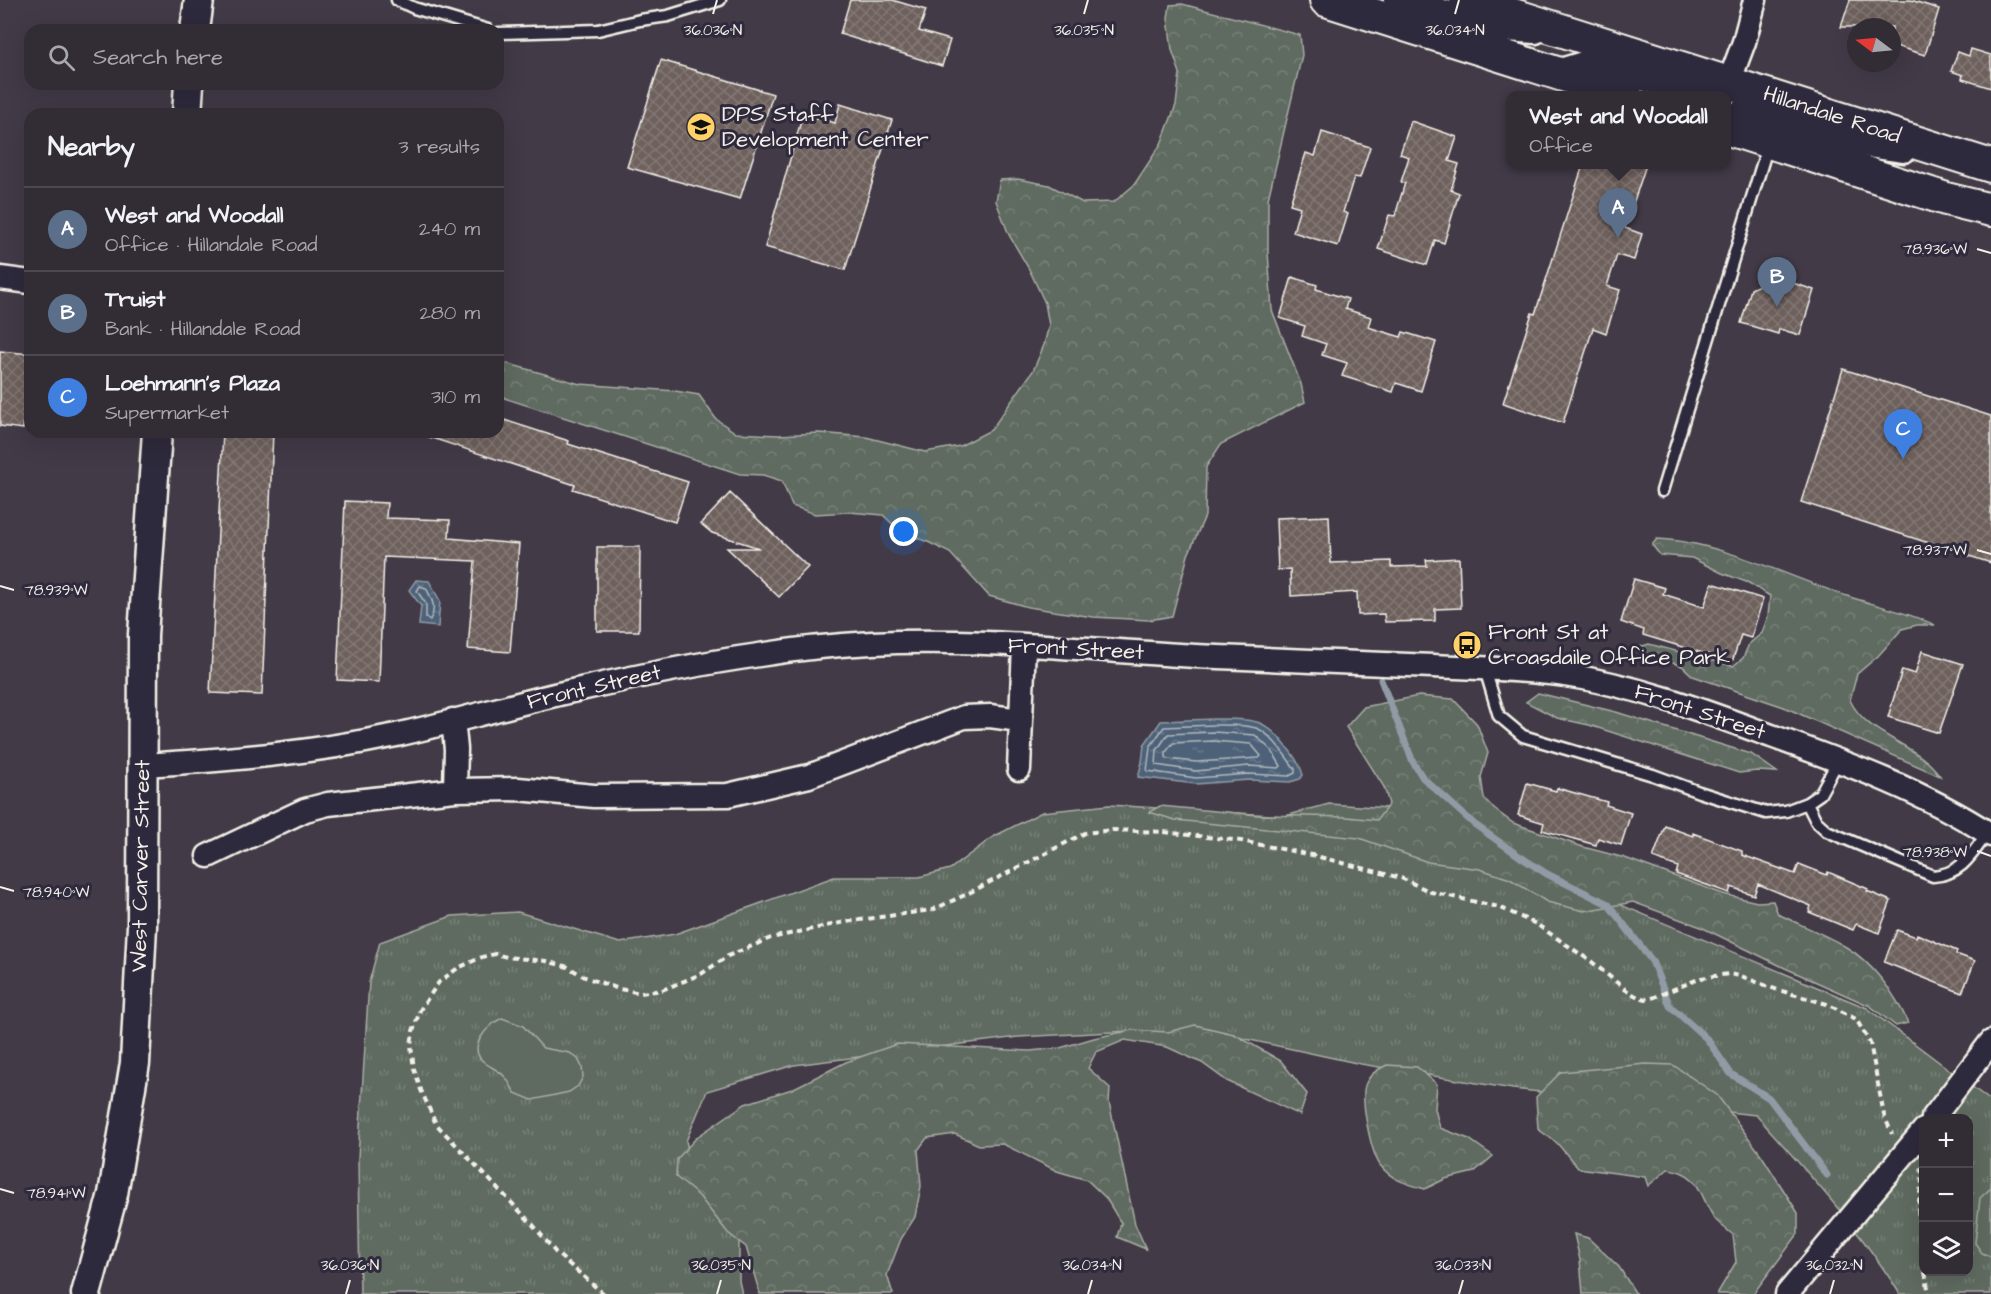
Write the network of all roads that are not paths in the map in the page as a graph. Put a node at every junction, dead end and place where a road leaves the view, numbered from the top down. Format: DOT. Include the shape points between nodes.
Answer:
graph roads {
  1 [pos="199,0"];
  2 [pos="397,0"];
  3 [pos="720,0"];
  4 [pos="1398,0"];
  5 [pos="1466,0"];
  6 [pos="1755,0"];
  7 [pos="1343,2"];
  8 [pos="196,24"];
  9 [pos="468,24"];
  10 [pos="1564,31"];
  11 [pos="504,33"];
  12 [pos="1558,74"];
  13 [pos="1729,82"];
  14 [pos="189,90"];
  15 [pos="1611,91"];
  16 [pos="1692,91"];
  17 [pos="1720,91"];
  18 [pos="187,108"];
  19 [pos="1731,119"];
  20 [pos="1731,130"];
  21 [pos="1769,142"];
  22 [pos="1947,153"];
  23 [pos="1991,166"];
  24 [pos="1946,199"];
  25 [pos="1991,210"];
  26 [pos="1991,223"];
  27 [pos="0,278"];
  28 [pos="24,281"];
  29 [pos="157,438"];
  30 [pos="1662,491"];
  31 [pos="1024,645"];
  32 [pos="1485,669"];
  33 [pos="453,720"];
  34 [pos="1020,720"];
  35 [pos="1838,761"];
  36 [pos="142,765"];
  37 [pos="1019,769"];
  38 [pos="455,790"];
  39 [pos="1807,803"];
  40 [pos="1989,833"];
  41 [pos="208,856"];
  42 [pos="1991,1042"];
  43 [pos="1937,1114"];
  44 [pos="1919,1135"];
  45 [pos="86,1294"];
  46 [pos="1788,1294"];
  1 -- 8 [label="street"];
  2 -- 9 [label="lane"];
  3 -- 11 [label="lane" via="668,16 598,30"];
  4 -- 10 [label="street" via="1492,26"];
  5 -- 10 [label="main road, Hillandale Road"];
  6 -- 13 [label="street"];
  7 -- 12 [label="main road"];
  10 -- 13 [label="main road, Hillandale Road"];
  12 -- 15 [label="main road"];
  12 -- 16 [label="street" via="1584,66 1616,68"];
  13 -- 17 [label="street"];
  13 -- 22 [label="main road, Hillandale Road"];
  14 -- 18 [label="street"];
  19 -- 22 [label="street" via="1753,113 1832,138"];
  20 -- 21 [label="main road, Hillandale Road"];
  21 -- 24 [label="main road, Hillandale Road"];
  21 -- 30 [label="lane"];
  22 -- 23 [label="main road, Hillandale Road"];
  24 -- 25 [label="main road, Hillandale Road"];
  24 -- 26 [label="lane"];
  27 -- 28 [label="street"];
  29 -- 36 [label="street, West Carver Street" via="144,627"];
  31 -- 32 [label="street, Front Street"];
  31 -- 33 [label="street, Front Street" via="873,643 758,655 568,691"];
  31 -- 34 [label="street"];
  32 -- 35 [label="street, Front Street" via="1560,674 1605,682"];
  32 -- 39 [label="lane" via="1499,716 1523,736 1766,813"];
  33 -- 36 [label="street, Front Street" via="396,735 290,754"];
  33 -- 38 [label="street"];
  34 -- 37 [label="street"];
  34 -- 38 [label="street" via="964,717 808,776 728,795 604,796 518,789"];
  35 -- 39 [label="lane" via="1820,794"];
  35 -- 40 [label="street, Front Street" via="1924,796"];
  36 -- 45 [label="street, West Carver Street" via="142,926 135,1062 112,1194"];
  38 -- 41 [label="street" via="316,807"];
  39 -- 40 [label="lane" via="1827,831 1933,876 1962,867"];
  42 -- 43 [label="street"];
  44 -- 46 [label="street"];
}
